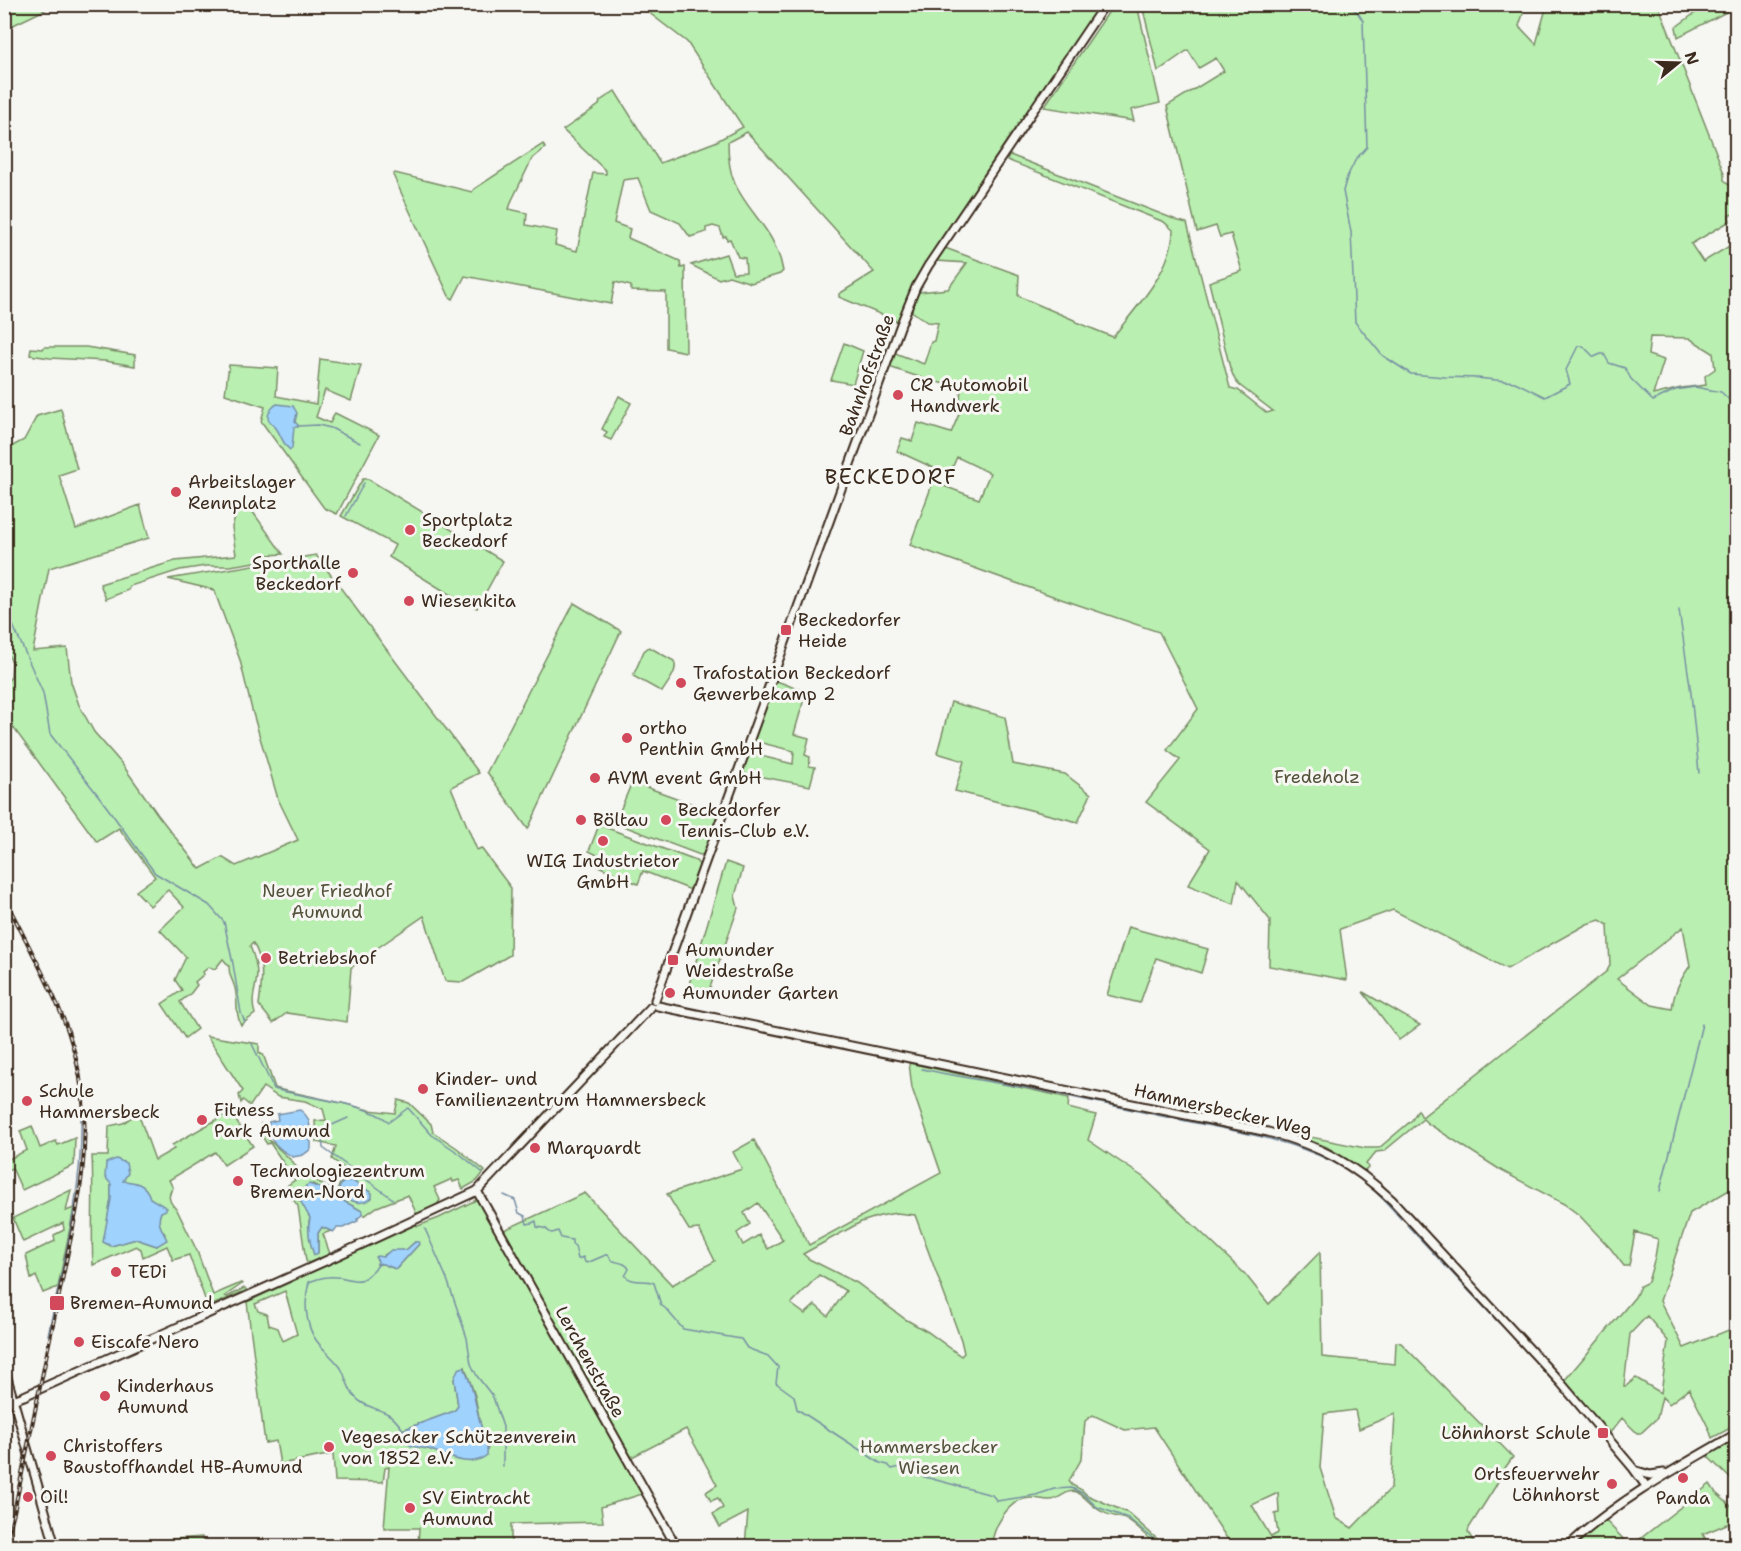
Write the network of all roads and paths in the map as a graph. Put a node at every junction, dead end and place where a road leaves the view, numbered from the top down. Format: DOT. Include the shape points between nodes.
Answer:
graph roads {
  1 [pos="1105,4"];
  2 [pos="655,1004"];
  3 [pos="477,1191"];
  4 [pos="4,1367"];
  5 [pos="14,1400"];
  6 [pos="4,1403"];
  7 [pos="1737,1434"];
  8 [pos="1632,1468"];
  9 [pos="1671,1471"];
  10 [pos="1646,1486"];
  11 [pos="55,1546"];
  12 [pos="676,1546"];
  13 [pos="1568,1546"];
  1 -- 2 [label="street, Bahnhofstraße" via="916,287"];
  2 -- 3 [label="street"];
  2 -- 8 [label="street, Hammersbecker Weg" via="1268,1132 1323,1150 1364,1175 1392,1200 1561,1383"];
  3 -- 5 [label="street"];
  3 -- 12 [label="street, Lerchenstraße"];
  4 -- 5 [label="street"];
  5 -- 6 [label="street"];
  5 -- 11 [label="street"];
  7 -- 9 [label="street"];
  8 -- 9 [label="street" via="1645,1475"];
  8 -- 10 [label="street, Hammersbecker Weg"];
  9 -- 10 [label="street"];
  10 -- 13 [label="street"];
}
